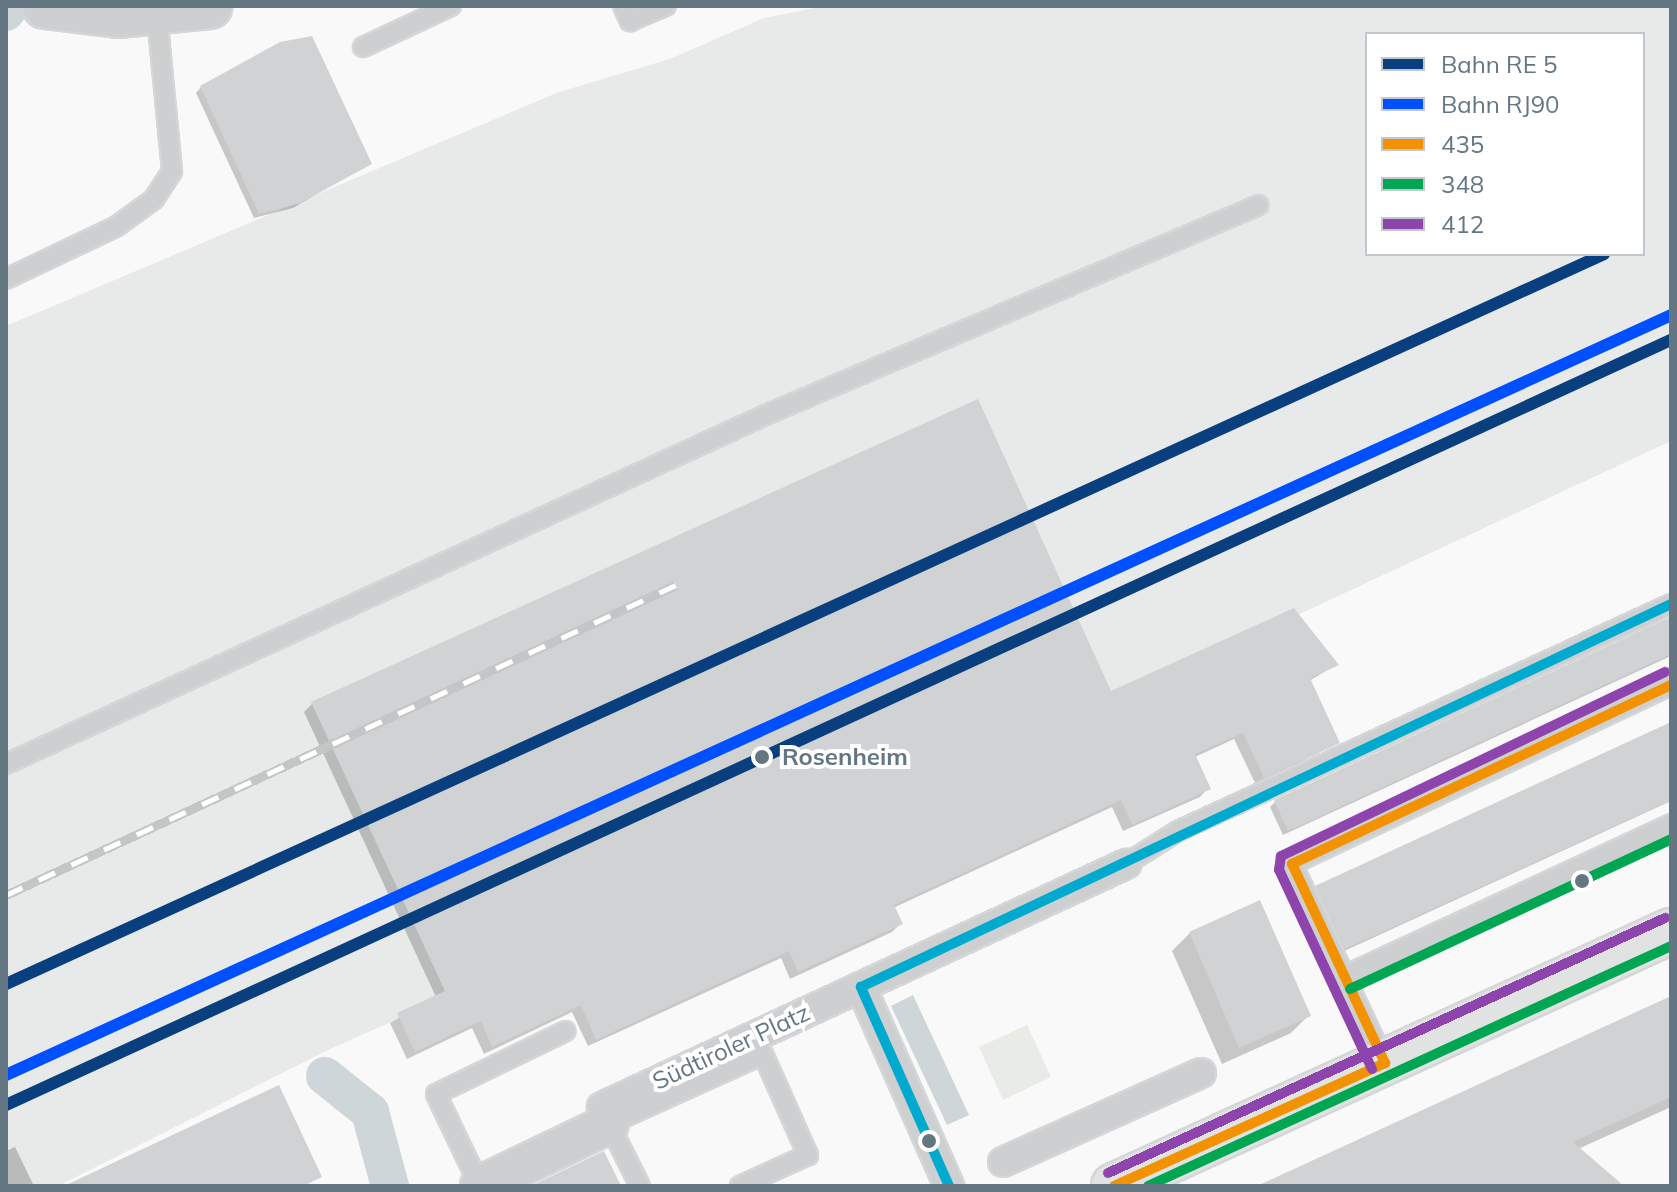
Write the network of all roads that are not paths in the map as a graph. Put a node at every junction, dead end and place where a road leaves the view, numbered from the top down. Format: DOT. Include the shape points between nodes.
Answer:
graph roads {
  1 [pos="210,6"];
  2 [pos="451,6"];
  3 [pos="623,6"];
  4 [pos="666,6"];
  5 [pos="53,7"];
  6 [pos="157,15"];
  7 [pos="363,47"];
  8 [pos="1259,205"];
  9 [pos="6,279"];
  10 [pos="1671,604"];
  11 [pos="1671,685"];
  12 [pos="6,764"];
  13 [pos="1671,824"];
  14 [pos="1126,864"];
  15 [pos="1671,931"];
  16 [pos="1344,976"];
  17 [pos="861,987"];
  18 [pos="566,1031"];
  19 [pos="1385,1063"];
  20 [pos="1201,1073"];
  21 [pos="605,1115"];
  22 [pos="1003,1162"];
  23 [pos="480,1186"];
  24 [pos="640,1186"];
  25 [pos="740,1186"];
  26 [pos="949,1186"];
  27 [pos="1114,1186"];
  1 -- 6 [label="street"];
  2 -- 7 [label="lane"];
  3 -- 4 [label="lane" via="630,21"];
  5 -- 6 [label="street"];
  6 -- 9 [label="lane" via="172,171 154,199 117,226"];
  8 -- 12 [label="lane" via="770,413"];
  10 -- 14 [label="lane" via="1178,831"];
  11 -- 16 [label="lane" via="1292,864"];
  13 -- 16 [label="lane"];
  14 -- 17 [label="street, Südtiroler Platz"];
  15 -- 19 [label="main road"];
  16 -- 19 [label="lane"];
  17 -- 21 [label="street, Südtiroler Platz"];
  17 -- 26 [label="street"];
  18 -- 23 [label="lane" via="436,1094"];
  19 -- 27 [label="main road"];
  20 -- 22 [label="street"];
  21 -- 23 [label="street, Südtiroler Platz"];
  21 -- 24 [label="lane"];
  21 -- 25 [label="lane, Südtiroler Platz" via="763,1054 808,1155"];
}
